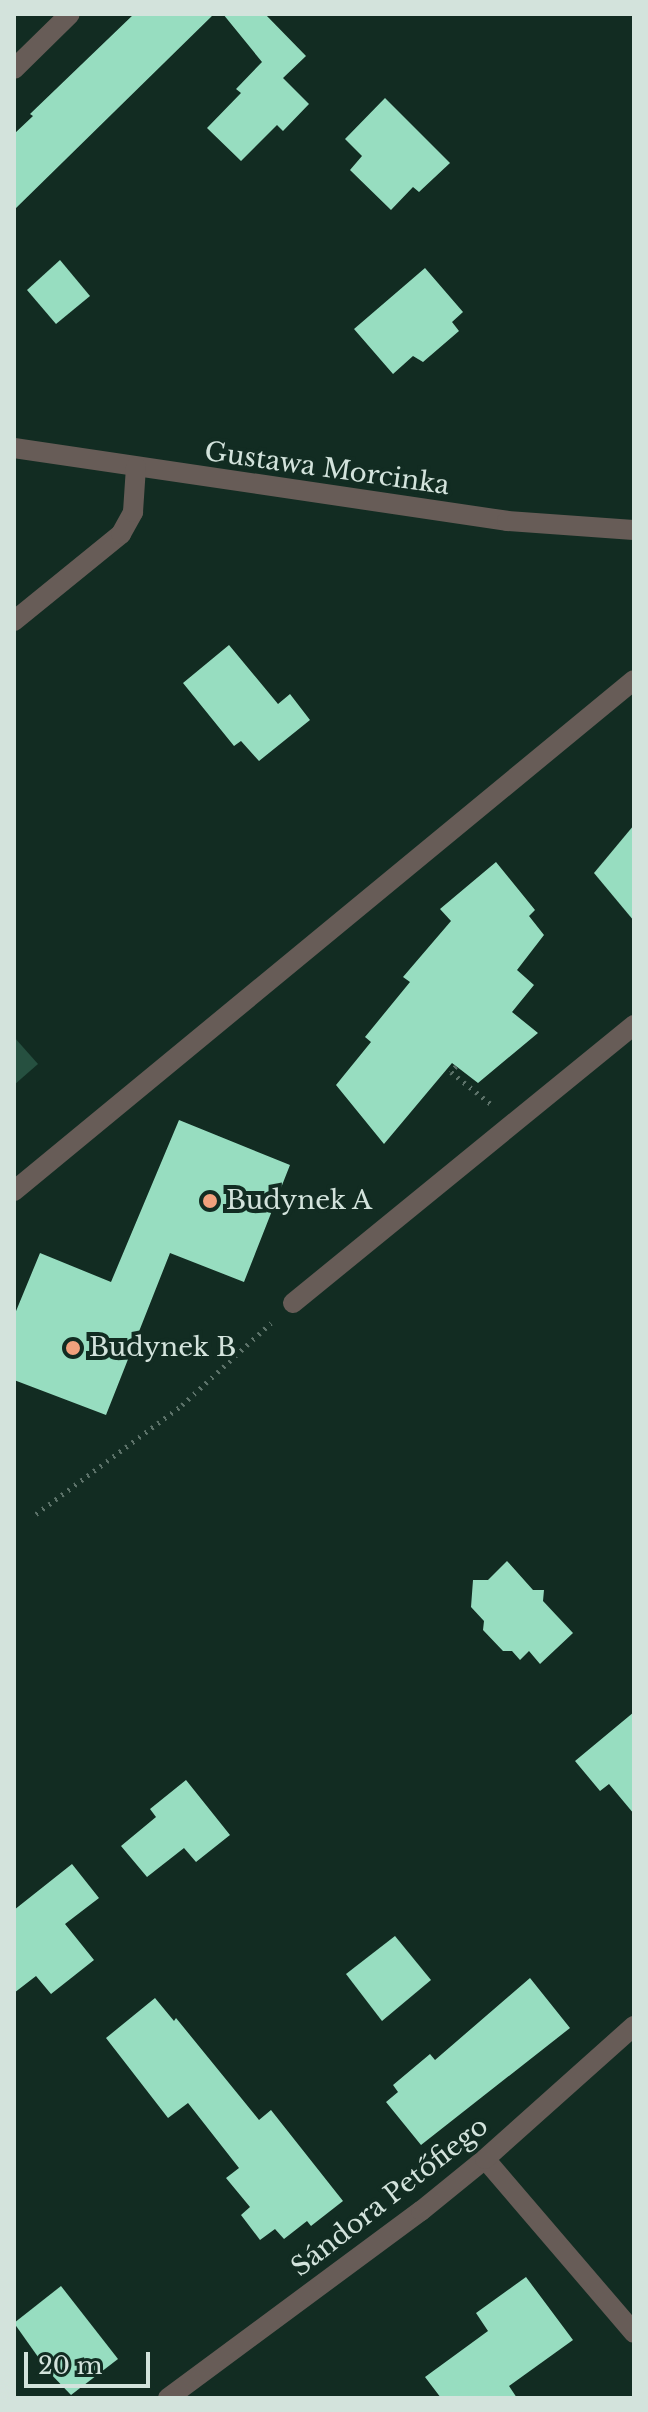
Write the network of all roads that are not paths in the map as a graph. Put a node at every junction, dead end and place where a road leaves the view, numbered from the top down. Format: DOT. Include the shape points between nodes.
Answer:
graph roads {
  1 [pos="70,14"];
  2 [pos="14,69"];
  3 [pos="14,448"];
  4 [pos="136,467"];
  5 [pos="634,530"];
  6 [pos="14,621"];
  7 [pos="634,680"];
  8 [pos="634,1025"];
  9 [pos="14,1191"];
  10 [pos="293,1303"];
  11 [pos="634,2026"];
  12 [pos="485,2159"];
  13 [pos="634,2333"];
  14 [pos="168,2398"];
  1 -- 2 [label="street"];
  3 -- 4 [label="street, Gustawa Morcinka"];
  4 -- 5 [label="street, Gustawa Morcinka" via="507,521"];
  4 -- 6 [label="street" via="133,512 121,534"];
  7 -- 9 [label="street"];
  8 -- 10 [label="street"];
  11 -- 12 [label="street, Sándora Petőfiego"];
  12 -- 13 [label="street"];
  12 -- 14 [label="street, Sándora Petőfiego"];
}
